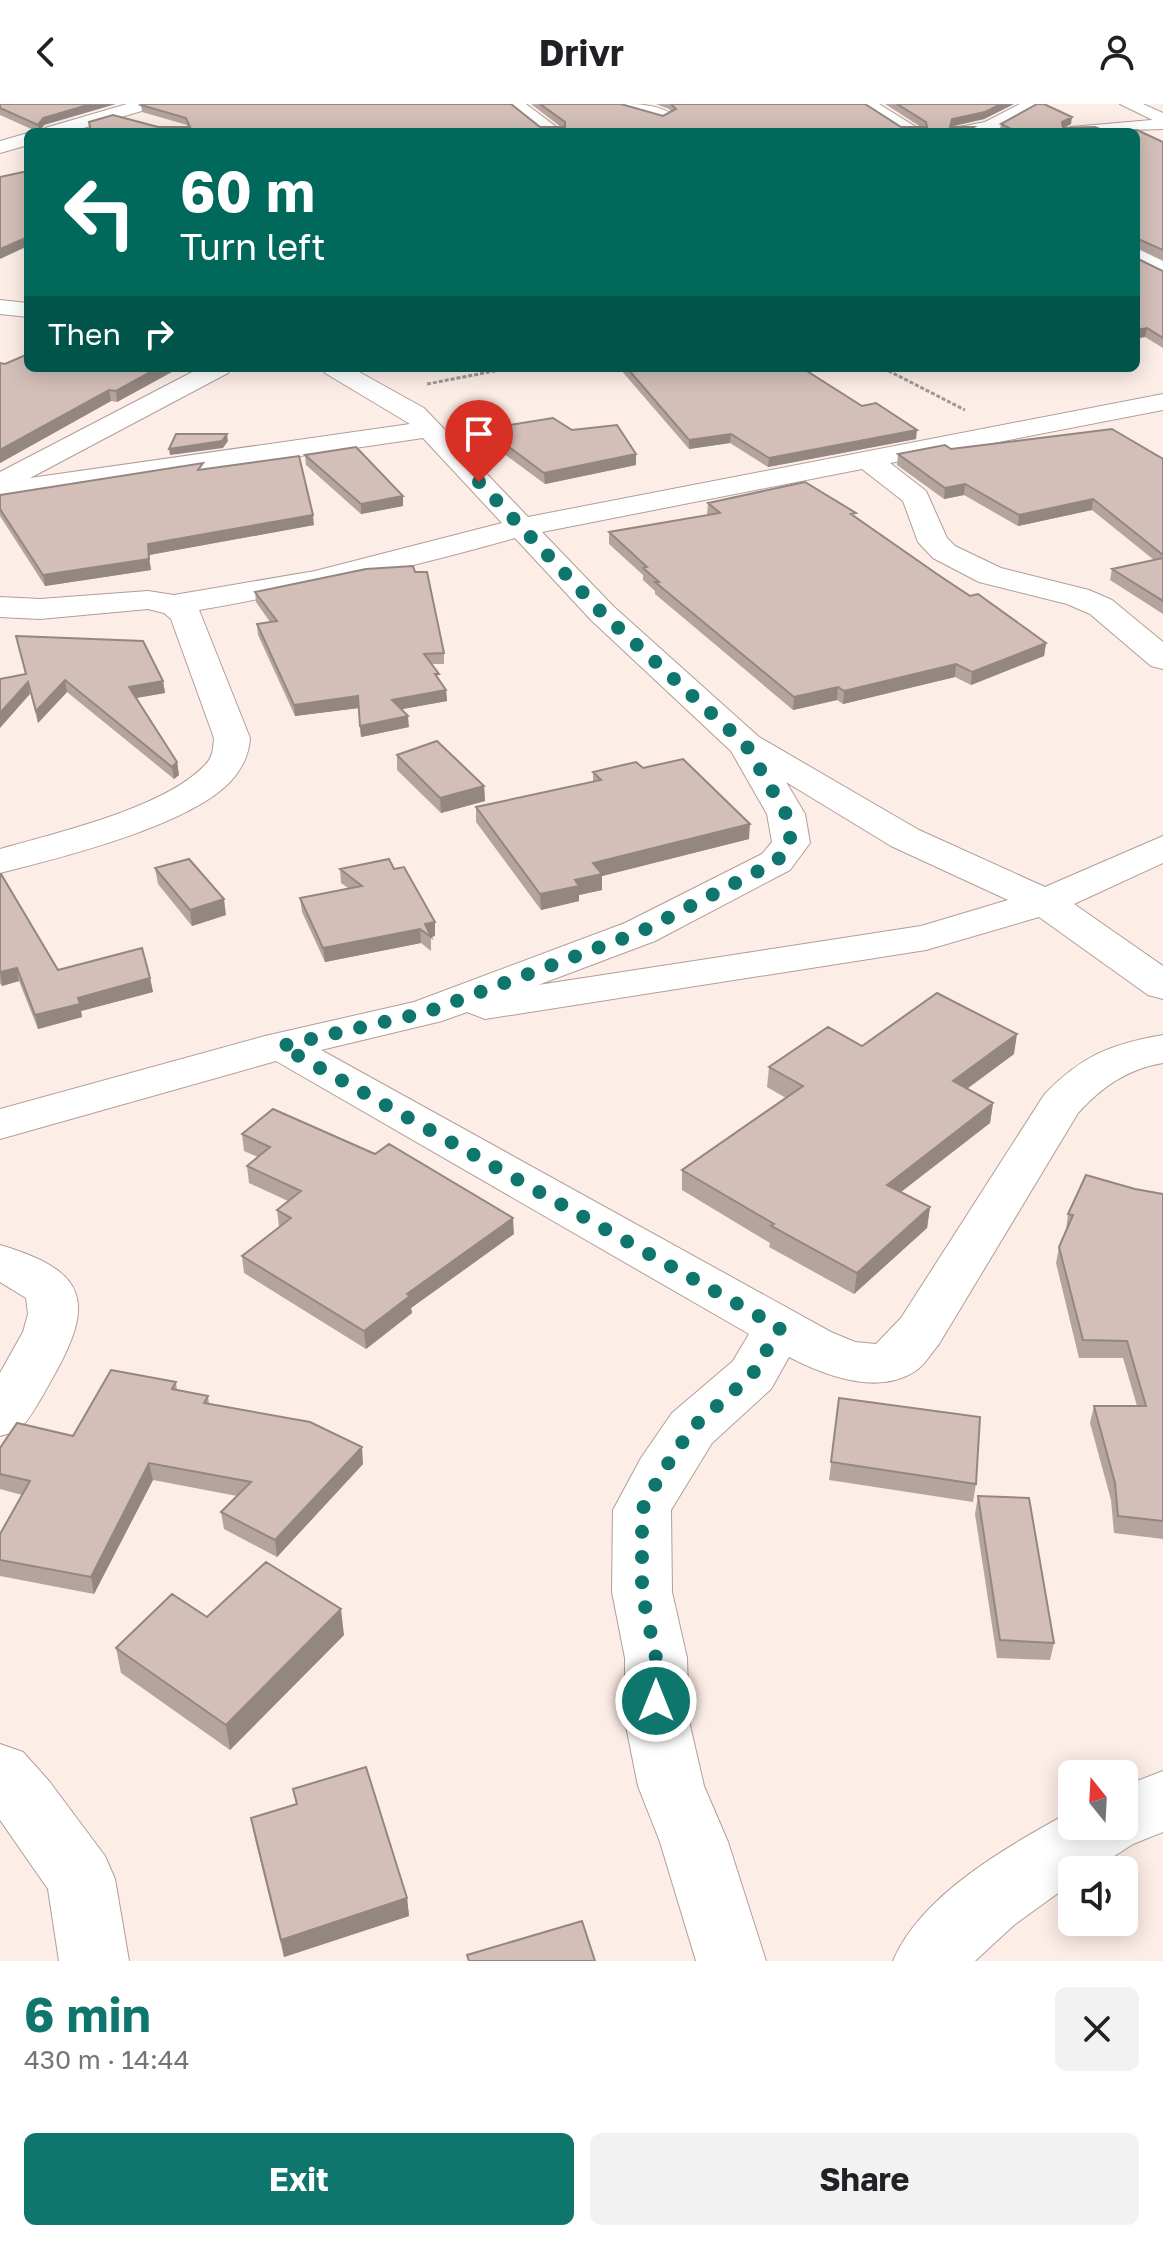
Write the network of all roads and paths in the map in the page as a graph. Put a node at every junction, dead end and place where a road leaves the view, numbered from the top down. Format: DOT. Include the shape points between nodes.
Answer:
graph roads {
  1 [pos="146,104"];
  2 [pos="515,104"];
  3 [pos="627,104"];
  4 [pos="866,104"];
  5 [pos="1034,104"];
  6 [pos="1129,104"];
  7 [pos="112,113"];
  8 [pos="664,115"];
  9 [pos="1162,119"];
  10 [pos="153,124"];
  11 [pos="64,128"];
  12 [pos="548,128"];
  13 [pos="908,128"];
  14 [pos="980,128"];
  15 [pos="1099,128"];
  16 [pos="24,140"];
  17 [pos="0,147"];
  18 [pos="1140,257"];
  19 [pos="1163,270"];
  20 [pos="0,307"];
  21 [pos="24,310"];
  22 [pos="211,372"];
  23 [pos="341,372"];
  24 [pos="489,372"];
  25 [pos="891,372"];
  26 [pos="366,386"];
  27 [pos="1162,410"];
  28 [pos="431,429"];
  29 [pos="1005,431"];
  30 [pos="867,459"];
  31 [pos="0,483"];
  32 [pos="0,491"];
  33 [pos="521,527"];
  34 [pos="174,605"];
  35 [pos="0,607"];
  36 [pos="1163,659"];
  37 [pos="746,745"];
  38 [pos="1163,848"];
  39 [pos="0,861"];
  40 [pos="1045,902"];
  41 [pos="1163,986"];
  42 [pos="427,1012"];
  43 [pos="281,1046"];
  44 [pos="1163,1049"];
  45 [pos="0,1124"];
  46 [pos="0,1263"];
  47 [pos="780,1328"];
  48 [pos="0,1415"];
  49 [pos="0,1773"];
  50 [pos="1163,1801"];
  51 [pos="1138,1811"];
  52 [pos="1082,1840"];
  53 [pos="94,1961"];
  54 [pos="731,1961"];
  55 [pos="928,1961"];
  1 -- 7 [label="street"];
  2 -- 12 [label="street"];
  3 -- 8 [label="street"];
  4 -- 13 [label="street"];
  5 -- 14 [label="street"];
  6 -- 9 [label="street"];
  7 -- 10 [label="street"];
  7 -- 11 [label="street"];
  9 -- 15 [label="street"];
  16 -- 17 [label="street"];
  18 -- 19 [label="street"];
  20 -- 21 [label="street"];
  22 -- 31 [label="street"];
  23 -- 26 [label="street"];
  24 -- 26 [label="path" via="432,383"];
  25 -- 29 [label="path"];
  26 -- 28 [label="street"];
  27 -- 29 [label="street"];
  28 -- 32 [label="street"];
  28 -- 33 [label="street"];
  29 -- 30 [label="street"];
  30 -- 33 [label="street"];
  30 -- 36 [label="street" via="916,497 933,542 944,552 990,575 1101,607"];
  33 -- 34 [label="street" via="315,580"];
  33 -- 37 [label="street" via="602,613"];
  34 -- 35 [label="street" via="148,600"];
  34 -- 39 [label="street" via="186,615 232,738 230,757 184,800"];
  37 -- 40 [label="street" via="905,838"];
  37 -- 42 [label="street" via="786,814 791,843 776,862 640,932"];
  38 -- 40 [label="street"];
  40 -- 41 [label="street"];
  40 -- 42 [label="street" via="926,938 552,998"];
  42 -- 43 [label="street"];
  43 -- 45 [label="street"];
  43 -- 47 [label="street"];
  44 -- 47 [label="street" via="1113,1061 1076,1086 920,1331 898,1356 878,1363 851,1361"];
  46 -- 48 [label="street" via="47,1287 56,1310 53,1329"];
  47 -- 54 [label="street" via="752,1375 692,1428 642,1510 642,1592 656,1658 657,1721 671,1786"];
  49 -- 53 [label="street" via="81,1879"];
  50 -- 51 [label="street"];
  52 -- 55 [label="street" via="1042,1862 958,1926"];
}
